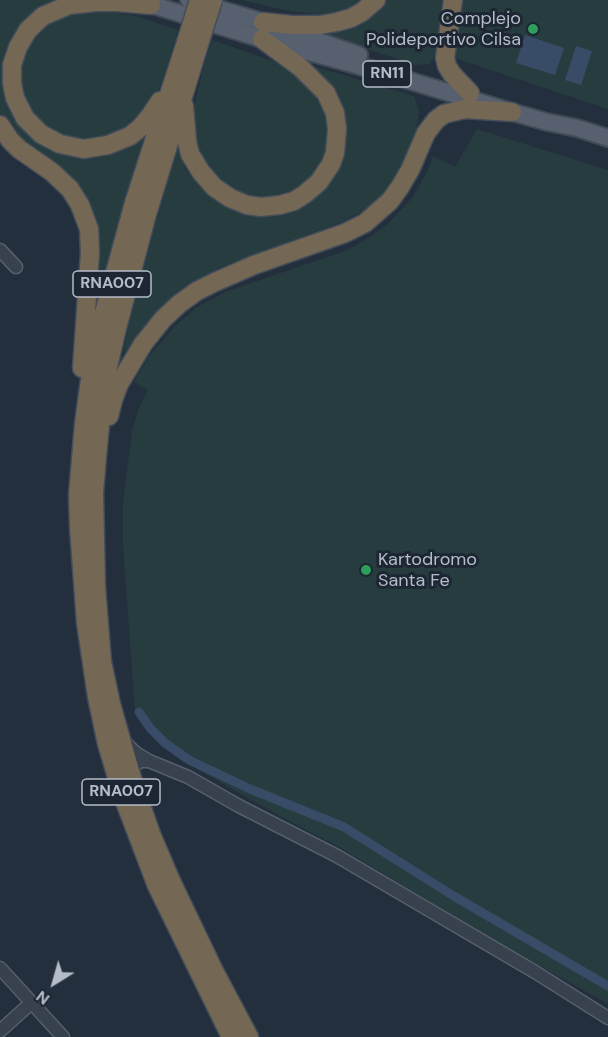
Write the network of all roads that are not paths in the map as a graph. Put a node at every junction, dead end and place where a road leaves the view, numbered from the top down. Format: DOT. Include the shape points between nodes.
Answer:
graph roads {
  1 [pos="189,0"];
  2 [pos="199,0"];
  3 [pos="213,0"];
  4 [pos="376,0"];
  5 [pos="453,0"];
  6 [pos="143,3"];
  7 [pos="263,31"];
  8 [pos="194,38"];
  9 [pos="179,85"];
  10 [pos="470,93"];
  11 [pos="512,112"];
  12 [pos="0,126"];
  13 [pos="577,128"];
  14 [pos="608,138"];
  15 [pos="0,250"];
  16 [pos="16,267"];
  17 [pos="78,495"];
  18 [pos="95,543"];
  19 [pos="122,739"];
  20 [pos="149,761"];
  21 [pos="131,775"];
  22 [pos="0,968"];
  23 [pos="31,1003"];
  24 [pos="608,1018"];
  25 [pos="0,1031"];
  26 [pos="63,1037"];
  27 [pos="231,1037"];
  28 [pos="249,1037"];
  1 -- 7 [label="main road, RN11"];
  2 -- 8 [label="highway, RNA007, bridge"];
  3 -- 8 [label="highway, RNA007, bridge"];
  4 -- 7 [label="highway" via="362,12 337,22"];
  5 -- 10 [label="highway" via="447,66"];
  6 -- 7 [label="main road, RN11"];
  6 -- 9 [label="highway" via="69,5 43,16 18,47 12,65 15,98 25,118 41,134 60,144 84,149 130,136"];
  7 -- 9 [label="highway" via="326,93 335,113 337,141 331,164 305,194 294,201 261,207 230,198 214,187 190,154"];
  7 -- 10 [label="main road, RN11"];
  7 -- 11 [label="main road, RN11"];
  8 -- 9 [label="highway, RNA007"];
  9 -- 17 [label="highway, RNA007" via="134,203 102,320 90,380"];
  9 -- 18 [label="highway, RNA007" via="104,384 96,456"];
  10 -- 13 [label="main road, RN11"];
  11 -- 13 [label="main road, RN11"];
  11 -- 18 [label="highway" via="465,109 444,114 426,133 410,170 390,201 356,229 215,282 196,291 163,319 143,344 113,400"];
  12 -- 17 [label="highway" via="19,149 70,189 89,228 78,411"];
  13 -- 14 [label="main road, RN11"];
  15 -- 16 [label="street"];
  17 -- 27 [label="highway, RNA007" via="86,623 107,744 157,886"];
  18 -- 19 [label="highway, RNA007" via="102,662"];
  19 -- 20 [label="street"];
  19 -- 21 [label="highway, RNA007"];
  20 -- 21 [label="street" via="140,761"];
  20 -- 24 [label="street" via="188,777 338,856"];
  21 -- 28 [label="highway, RNA007" via="171,881"];
  22 -- 23 [label="street"];
  23 -- 25 [label="street"];
  23 -- 26 [label="street"];
}
